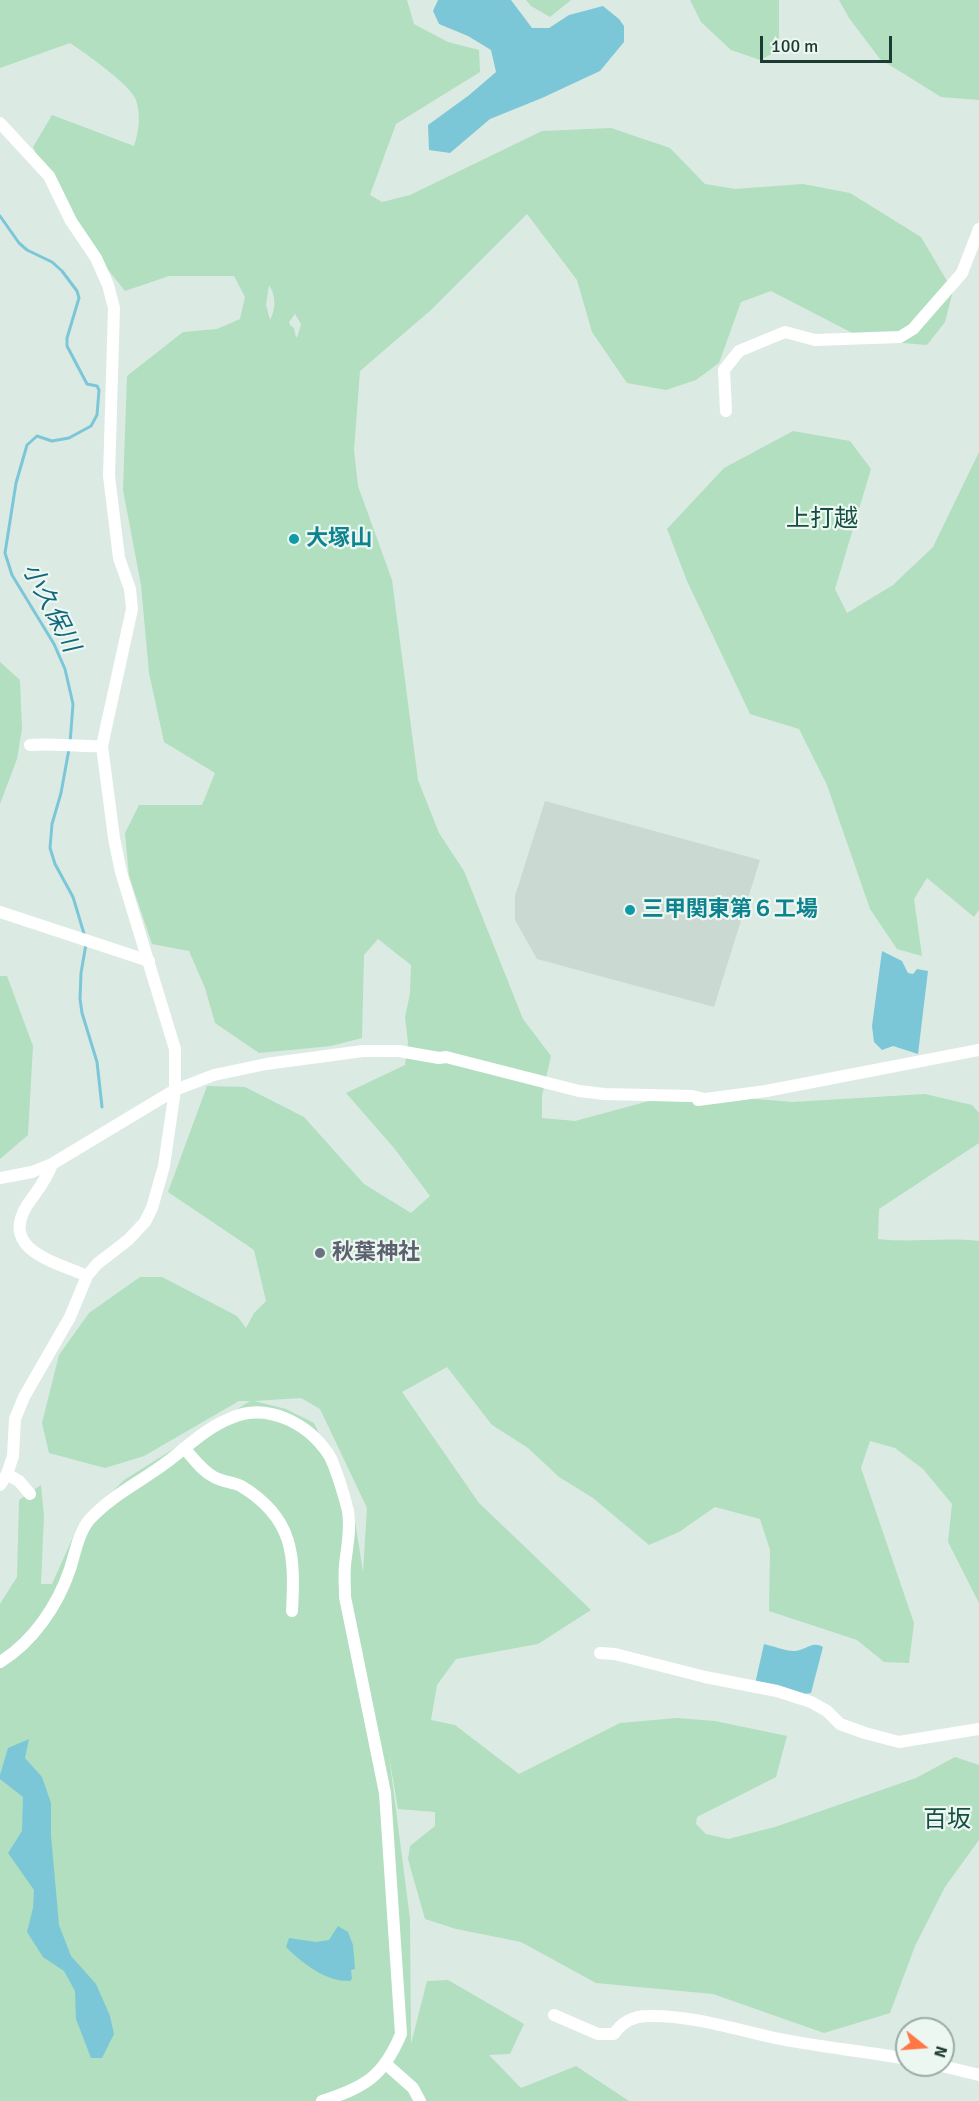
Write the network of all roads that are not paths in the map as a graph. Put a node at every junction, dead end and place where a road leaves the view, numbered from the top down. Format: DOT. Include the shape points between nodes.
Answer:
graph roads {
  1 [pos="0,123"];
  2 [pos="979,229"];
  3 [pos="726,411"];
  4 [pos="30,744"];
  5 [pos="102,746"];
  6 [pos="0,912"];
  7 [pos="149,961"];
  8 [pos="979,1050"];
  9 [pos="175,1090"];
  10 [pos="52,1164"];
  11 [pos="0,1178"];
  12 [pos="87,1276"];
  13 [pos="184,1448"];
  14 [pos="3,1480"];
  15 [pos="30,1494"];
  16 [pos="292,1611"];
  17 [pos="600,1653"];
  18 [pos="0,1662"];
  19 [pos="979,1729"];
  20 [pos="554,2015"];
  21 [pos="895,2057"];
  22 [pos="386,2064"];
  23 [pos="955,2069"];
  24 [pos="979,2074"];
  25 [pos="322,2101"];
  26 [pos="420,2101"];
  1 -- 5 [label="street" via="49,176 70,221 96,258 114,308 109,476 119,558 130,589 132,609"];
  2 -- 3 [label="street" via="962,273 913,329 900,337 823,340 785,332 739,351 724,370"];
  4 -- 5 [label="street"];
  5 -- 7 [label="street" via="121,872"];
  6 -- 7 [label="street"];
  7 -- 9 [label="street" via="175,1049"];
  8 -- 9 [label="street" via="766,1091 671,1102 590,1099 549,1092 439,1058 399,1051 363,1051 243,1068"];
  9 -- 10 [label="street"];
  9 -- 12 [label="street" via="164,1166 152,1208 128,1240"];
  10 -- 11 [label="street"];
  10 -- 12 [label="street" via="17,1223 17,1232 44,1260"];
  12 -- 14 [label="street" via="70,1317 24,1397 15,1419 13,1456"];
  13 -- 16 [label="street" via="206,1472 238,1485 277,1517 292,1555"];
  13 -- 18 [label="street" via="89,1520 56,1602 32,1634"];
  13 -- 22 [label="street" via="233,1416 270,1413 303,1426 316,1439 330,1456 343,1494 349,1528 345,1597 377,1747 387,1816 401,2034"];
  14 -- 15 [label="street" via="19,1481"];
  17 -- 19 [label="street" via="777,1691 827,1710 840,1724 899,1742"];
  20 -- 21 [label="street" via="598,2034 614,2034 629,2020 667,2017"];
  22 -- 25 [label="street" via="357,2088"];
  22 -- 26 [label="street" via="413,2088"];
  23 -- 24 [label="street"];
}
